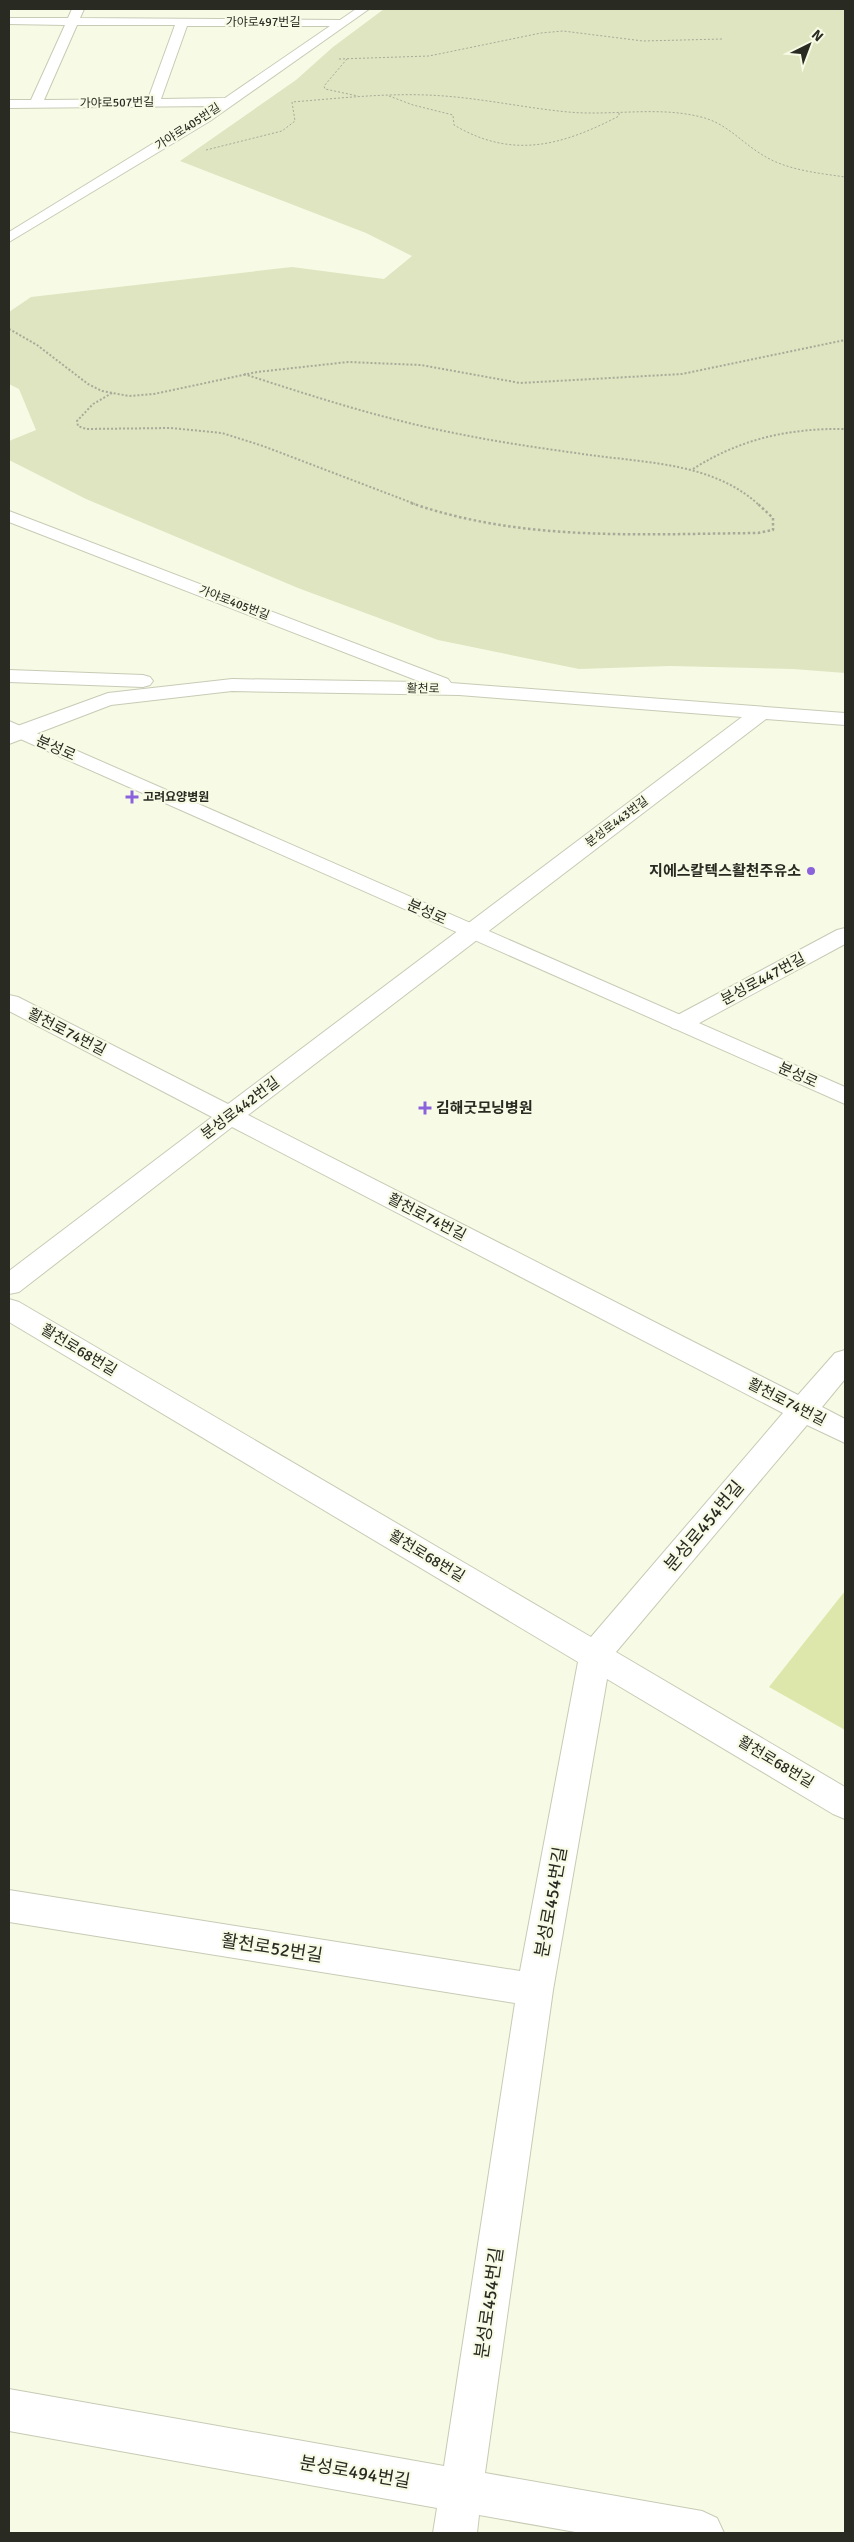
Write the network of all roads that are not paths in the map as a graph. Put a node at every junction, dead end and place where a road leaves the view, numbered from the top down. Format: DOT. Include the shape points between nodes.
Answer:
graph roads {
  1 [pos="78,9"];
  2 [pos="244,9"];
  3 [pos="363,9"];
  4 [pos="9,21"];
  5 [pos="72,21"];
  6 [pos="182,22"];
  7 [pos="240,22"];
  8 [pos="343,23"];
  9 [pos="226,102"];
  10 [pos="153,103"];
  11 [pos="9,104"];
  12 [pos="36,104"];
  13 [pos="18,217"];
  14 [pos="37,222"];
  15 [pos="9,238"];
  16 [pos="9,516"];
  17 [pos="9,676"];
  18 [pos="232,685"];
  19 [pos="459,689"];
  20 [pos="762,712"];
  21 [pos="845,719"];
  22 [pos="12,732"];
  23 [pos="471,931"];
  24 [pos="845,935"];
  25 [pos="9,1002"];
  26 [pos="681,1023"];
  27 [pos="845,1096"];
  28 [pos="231,1115"];
  29 [pos="9,1285"];
  30 [pos="9,1309"];
  31 [pos="845,1360"];
  32 [pos="802,1410"];
  33 [pos="845,1432"];
  34 [pos="596,1655"];
  35 [pos="845,1804"];
  36 [pos="9,1906"];
  37 [pos="535,1990"];
  38 [pos="9,2410"];
  39 [pos="462,2491"];
  40 [pos="455,2533"];
  41 [pos="702,2533"];
  1 -- 5 [label="street"];
  2 -- 7 [label="street"];
  3 -- 8 [label="street, 가야로405번길"];
  4 -- 5 [label="street, 가야로497번길"];
  5 -- 6 [label="street, 가야로497번길"];
  5 -- 12 [label="street"];
  6 -- 7 [label="street, 가야로497번길"];
  6 -- 10 [label="street"];
  7 -- 8 [label="street, 가야로497번길"];
  8 -- 9 [label="street, 가야로405번길"];
  9 -- 10 [label="street, 가야로507번길"];
  9 -- 14 [label="street, 가야로405번길"];
  10 -- 12 [label="street, 가야로507번길"];
  11 -- 12 [label="street, 가야로507번길"];
  13 -- 14 [label="street"];
  14 -- 15 [label="street, 가야로405번길"];
  16 -- 19 [label="street, 가야로405번길"];
  17 -- 18 [label="street"];
  18 -- 19 [label="street, 활천로"];
  18 -- 22 [label="street, 활천로" via="108,699"];
  19 -- 20 [label="street, 활천로"];
  20 -- 21 [label="street, 활천로"];
  20 -- 23 [label="street, 분성로443번길"];
  22 -- 23 [label="street, 분성로"];
  23 -- 26 [label="street, 분성로"];
  23 -- 28 [label="street, 분성로442번길"];
  24 -- 26 [label="street, 분성로447번길"];
  25 -- 28 [label="street, 활천로74번길"];
  26 -- 27 [label="street, 분성로"];
  28 -- 29 [label="street, 분성로442번길"];
  28 -- 32 [label="street, 활천로74번길"];
  30 -- 34 [label="street, 활천로68번길"];
  31 -- 32 [label="street, 분성로454번길"];
  32 -- 33 [label="street, 활천로74번길"];
  32 -- 34 [label="street, 분성로454번길"];
  34 -- 35 [label="street, 활천로68번길"];
  34 -- 37 [label="street, 분성로454번길"];
  36 -- 37 [label="street, 활천로52번길"];
  37 -- 39 [label="street, 분성로454번길"];
  38 -- 39 [label="street, 분성로494번길"];
  39 -- 40 [label="street, 분성로454번길"];
  39 -- 41 [label="street, 분성로494번길"];
}
